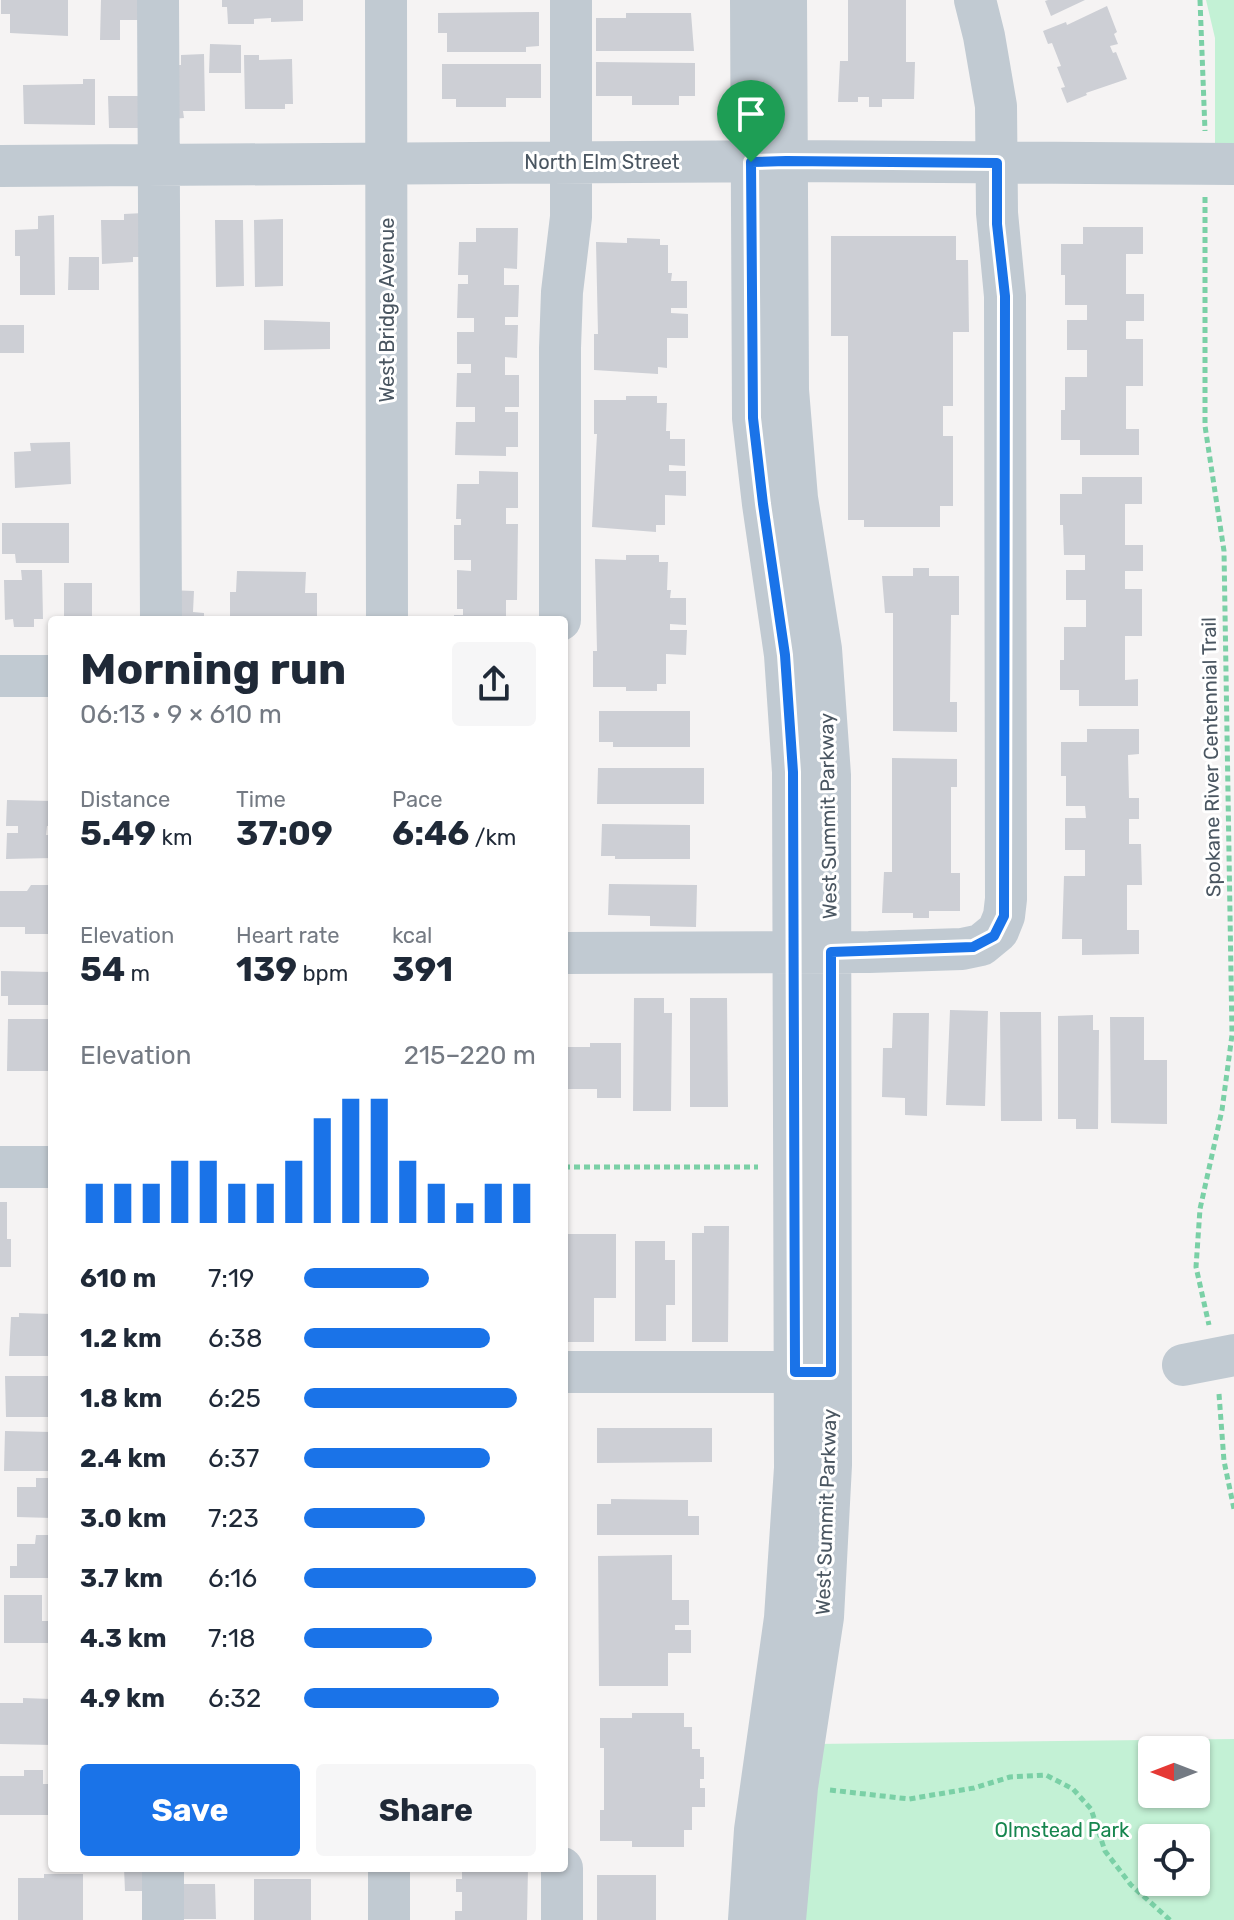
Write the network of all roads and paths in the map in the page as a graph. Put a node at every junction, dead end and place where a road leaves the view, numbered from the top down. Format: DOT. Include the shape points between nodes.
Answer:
graph roads {
  1 [pos="158,0"];
  2 [pos="386,0"];
  3 [pos="571,0"];
  4 [pos="751,0"];
  5 [pos="786,0"];
  6 [pos="975,0"];
  7 [pos="1200,0"];
  8 [pos="769,162"];
  9 [pos="387,163"];
  10 [pos="571,163"];
  11 [pos="997,163"];
  12 [pos="158,164"];
  13 [pos="1219,164"];
  14 [pos="0,166"];
  15 [pos="161,616"];
  16 [pos="387,616"];
  17 [pos="560,616"];
  18 [pos="0,676"];
  19 [pos="48,676"];
  20 [pos="812,952"];
  21 [pos="568,953"];
  22 [pos="0,1167"];
  23 [pos="48,1167"];
  24 [pos="568,1167"];
  25 [pos="794,1167"];
  26 [pos="1211,1360"];
  27 [pos="568,1372"];
  28 [pos="813,1372"];
  29 [pos="1234,1509"];
  30 [pos="797,1787"];
  31 [pos="163,1872"];
  32 [pos="389,1872"];
  33 [pos="562,1872"];
  34 [pos="163,1920"];
  35 [pos="389,1920"];
  36 [pos="562,1920"];
  37 [pos="749,1920"];
  38 [pos="785,1920"];
  39 [pos="1170,1920"];
  1 -- 12 [label="street"];
  2 -- 9 [label="street, West Bridge Avenue"];
  3 -- 10 [label="street"];
  4 -- 8 [label="street, West Summit Parkway"];
  5 -- 8 [label="street, West Summit Parkway"];
  6 -- 11 [label="street" via="994,87"];
  7 -- 13 [label="path, Spokane River Centennial Trail"];
  8 -- 10 [label="street, North Elm Street"];
  8 -- 11 [label="street, North Elm Street"];
  8 -- 20 [label="street, West Summit Parkway" via="753,418 790,710"];
  9 -- 10 [label="street, North Elm Street"];
  9 -- 12 [label="street, North Elm Street"];
  9 -- 16 [label="street, West Bridge Avenue"];
  10 -- 17 [label="street" via="560,335"];
  11 -- 13 [label="street, North Elm Street"];
  11 -- 20 [label="street" via="1006,329 1004,916 994,936 973,947"];
  12 -- 14 [label="street, North Elm Street"];
  12 -- 15 [label="street"];
  13 -- 26 [label="path, Spokane River Centennial Trail" via="1205,426 1224,551 1232,1035 1200,1209 1196,1267"];
  18 -- 19 [label="street"];
  20 -- 21 [label="street"];
  20 -- 25 [label="street, West Summit Parkway"];
  20 -- 28 [label="street, West Summit Parkway"];
  22 -- 23 [label="street"];
  24 -- 25 [label="path"];
  25 -- 28 [label="street, West Summit Parkway"];
  26 -- 29 [label="path, Spokane River Centennial Trail"];
  27 -- 28 [label="street"];
  28 -- 30 [label="street, West Summit Parkway" via="831,1479 827,1572"];
  28 -- 37 [label="street, West Summit Parkway" via="795,1468 790,1569 755,1830"];
  30 -- 38 [label="street, West Summit Parkway"];
  30 -- 39 [label="path" via="909,1799 1010,1777 1046,1775 1073,1789 1091,1809 1105,1851 1131,1885"];
  31 -- 34 [label="street"];
  32 -- 35 [label="street"];
  33 -- 36 [label="street"];
}
